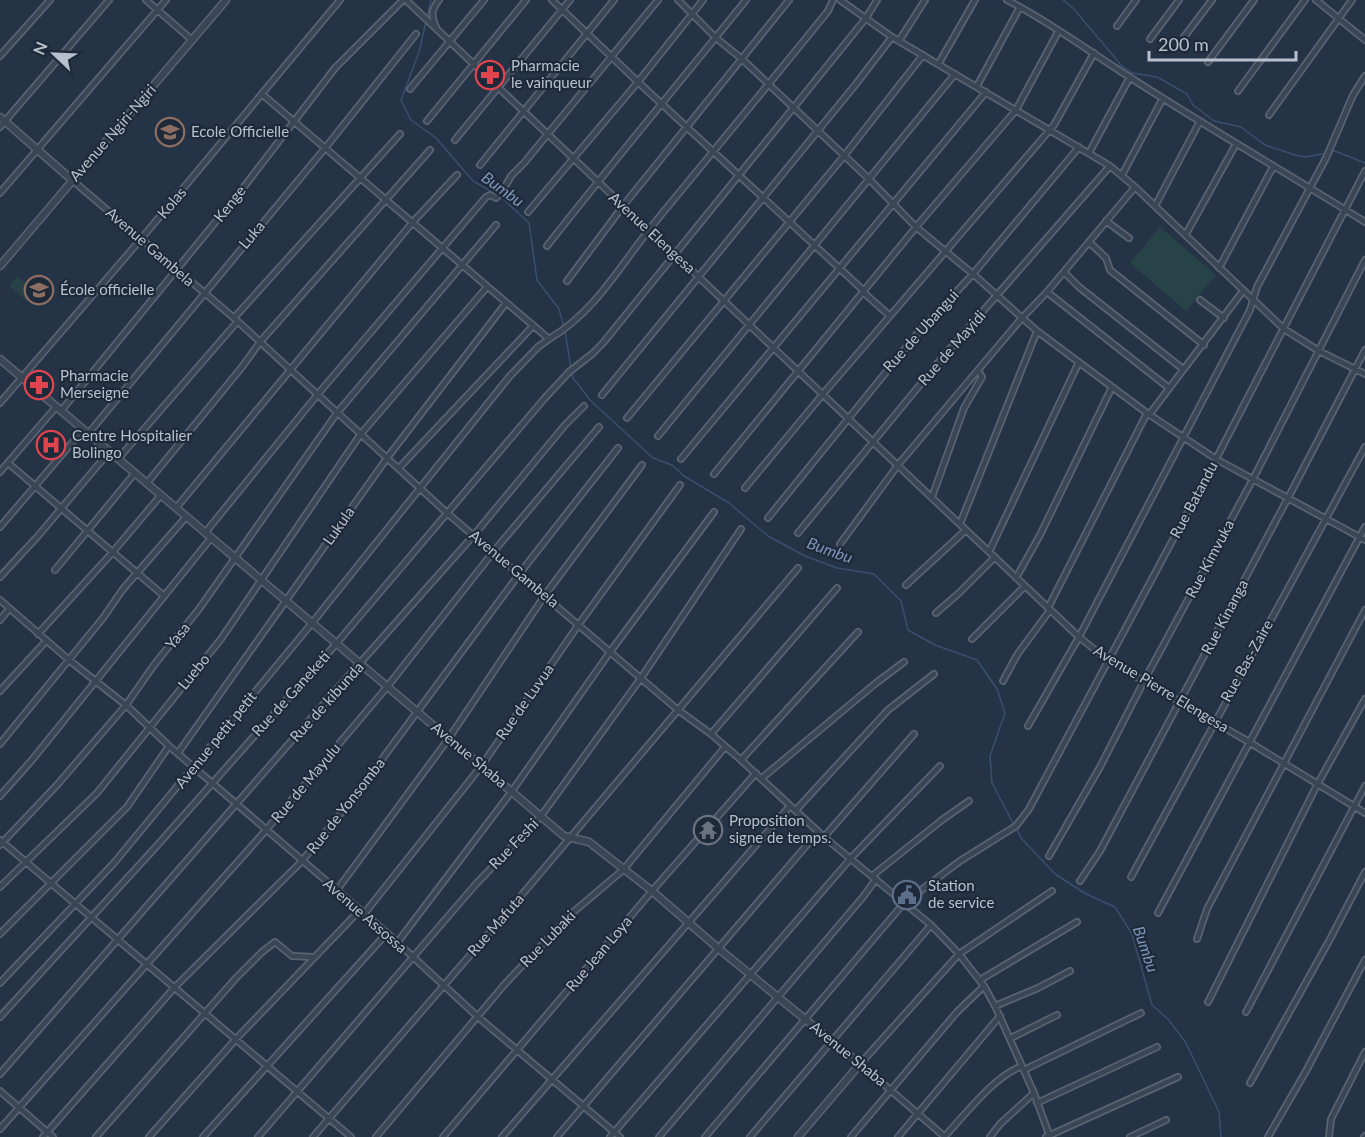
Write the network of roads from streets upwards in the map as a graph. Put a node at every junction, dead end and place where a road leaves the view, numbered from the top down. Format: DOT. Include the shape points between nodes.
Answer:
graph roads {
  1 [pos="50,0"];
  2 [pos="109,0"];
  3 [pos="146,0"];
  4 [pos="166,0"];
  5 [pos="226,0"];
  6 [pos="340,0"];
  7 [pos="404,0"];
  8 [pos="439,0"];
  9 [pos="484,0"];
  10 [pos="526,0"];
  11 [pos="552,0"];
  12 [pos="570,0"];
  13 [pos="614,0"];
  14 [pos="658,0"];
  15 [pos="678,0"];
  16 [pos="703,0"];
  17 [pos="746,0"];
  18 [pos="789,0"];
  19 [pos="833,0"];
  20 [pos="840,0"];
  21 [pos="877,0"];
  22 [pos="925,0"];
  23 [pos="975,0"];
  24 [pos="1007,0"];
  25 [pos="1136,0"];
  26 [pos="1179,0"];
  27 [pos="1212,0"];
  28 [pos="1254,0"];
  29 [pos="1305,0"];
  30 [pos="1316,0"];
  31 [pos="1352,0"];
  32 [pos="1020,7"];
  33 [pos="157,10"];
  34 [pos="562,10"];
  35 [pos="692,13"];
  36 [pos="866,18"];
  37 [pos="1337,19"];
  38 [pos="1117,26"];
  39 [pos="438,31"];
  40 [pos="1058,32"];
  41 [pos="416,34"];
  42 [pos="586,34"];
  43 [pos="892,37"];
  44 [pos="1184,37"];
  45 [pos="716,38"];
  46 [pos="1150,39"];
  47 [pos="192,40"];
  48 [pos="1365,40"];
  49 [pos="899,41"];
  50 [pos="449,42"];
  51 [pos="1094,52"];
  52 [pos="923,55"];
  53 [pos="0,56"];
  54 [pos="611,57"];
  55 [pos="741,59"];
  56 [pos="1208,62"];
  57 [pos="939,63"];
  58 [pos="473,66"];
  59 [pos="955,74"];
  60 [pos="1365,76"];
  61 [pos="1130,77"];
  62 [pos="638,82"];
  63 [pos="768,86"];
  64 [pos="977,86"];
  65 [pos="410,89"];
  66 [pos="498,89"];
  67 [pos="1238,91"];
  68 [pos="986,92"];
  69 [pos="263,95"];
  70 [pos="1163,98"];
  71 [pos="663,104"];
  72 [pos="792,108"];
  73 [pos="1016,110"];
  74 [pos="522,111"];
  75 [pos="1269,115"];
  76 [pos="294,121"];
  77 [pos="427,121"];
  78 [pos="1200,121"];
  79 [pos="2,122"];
  80 [pos="687,127"];
  81 [pos="1050,130"];
  82 [pos="818,131"];
  83 [pos="400,134"];
  84 [pos="547,134"];
  85 [pos="455,140"];
  86 [pos="1236,144"];
  87 [pos="326,147"];
  88 [pos="1079,147"];
  89 [pos="37,150"];
  90 [pos="430,150"];
  91 [pos="713,151"];
  92 [pos="1089,153"];
  93 [pos="844,156"];
  94 [pos="573,159"];
  95 [pos="480,165"];
  96 [pos="1110,166"];
  97 [pos="1273,167"];
  98 [pos="1365,171"];
  99 [pos="738,174"];
  100 [pos="457,175"];
  101 [pos="1122,175"];
  102 [pos="868,178"];
  103 [pos="360,179"];
  104 [pos="72,180"];
  105 [pos="597,182"];
  106 [pos="1135,187"];
  107 [pos="1311,187"];
  108 [pos="0,193"];
  109 [pos="763,198"];
  110 [pos="385,200"];
  111 [pos="894,204"];
  112 [pos="623,206"];
  113 [pos="1155,206"];
  114 [pos="1345,210"];
  115 [pos="528,212"];
  116 [pos="789,221"];
  117 [pos="1106,221"];
  118 [pos="1365,222"];
  119 [pos="412,223"];
  120 [pos="496,225"];
  121 [pos="916,227"];
  122 [pos="649,229"];
  123 [pos="1186,234"];
  124 [pos="1129,238"];
  125 [pos="141,239"];
  126 [pos="1089,242"];
  127 [pos="814,244"];
  128 [pos="547,246"];
  129 [pos="442,250"];
  130 [pos="947,251"];
  131 [pos="675,254"];
  132 [pos="1365,260"];
  133 [pos="0,266"];
  134 [pos="462,266"];
  135 [pos="839,267"];
  136 [pos="1219,268"];
  137 [pos="178,270"];
  138 [pos="1064,272"];
  139 [pos="973,274"];
  140 [pos="699,277"];
  141 [pos="567,281"];
  142 [pos="487,287"];
  143 [pos="1243,291"];
  144 [pos="863,292"];
  145 [pos="1047,292"];
  146 [pos="204,293"];
  147 [pos="996,297"];
  148 [pos="1253,299"];
  149 [pos="723,300"];
  150 [pos="1200,300"];
  151 [pos="506,303"];
  152 [pos="890,316"];
  153 [pos="1224,318"];
  154 [pos="1021,319"];
  155 [pos="235,320"];
  156 [pos="749,323"];
  157 [pos="533,326"];
  158 [pos="1284,329"];
  159 [pos="1037,332"];
  160 [pos="549,339"];
  161 [pos="260,342"];
  162 [pos="1204,345"];
  163 [pos="772,347"];
  164 [pos="1365,350"];
  165 [pos="1319,351"];
  166 [pos="0,359"];
  167 [pos="1079,362"];
  168 [pos="290,369"];
  169 [pos="1183,369"];
  170 [pos="1355,369"];
  171 [pos="978,370"];
  172 [pos="797,371"];
  173 [pos="1365,374"];
  174 [pos="21,377"];
  175 [pos="1112,387"];
  176 [pos="1168,388"];
  177 [pos="318,394"];
  178 [pos="823,394"];
  179 [pos="602,395"];
  180 [pos="0,402"];
  181 [pos="584,406"];
  182 [pos="58,409"];
  183 [pos="337,413"];
  184 [pos="1148,414"];
  185 [pos="627,418"];
  186 [pos="846,419"];
  187 [pos="599,426"];
  188 [pos="85,432"];
  189 [pos="360,435"];
  190 [pos="658,436"];
  191 [pos="1183,437"];
  192 [pos="872,442"];
  193 [pos="1365,447"];
  194 [pos="618,448"];
  195 [pos="109,452"];
  196 [pos="387,458"];
  197 [pos="118,459"];
  198 [pos="681,459"];
  199 [pos="1216,459"];
  200 [pos="8,463"];
  201 [pos="642,465"];
  202 [pos="898,465"];
  203 [pos="399,468"];
  204 [pos="0,472"];
  205 [pos="135,473"];
  206 [pos="714,474"];
  207 [pos="1253,479"];
  208 [pos="147,483"];
  209 [pos="680,485"];
  210 [pos="34,487"];
  211 [pos="420,488"];
  212 [pos="745,488"];
  213 [pos="161,495"];
  214 [pos="932,497"];
  215 [pos="1288,498"];
  216 [pos="176,508"];
  217 [pos="61,509"];
  218 [pos="714,512"];
  219 [pos="447,513"];
  220 [pos="186,518"];
  221 [pos="768,518"];
  222 [pos="1326,518"];
  223 [pos="960,524"];
  224 [pos="1365,526"];
  225 [pos="0,527"];
  226 [pos="741,529"];
  227 [pos="966,530"];
  228 [pos="87,531"];
  229 [pos="798,533"];
  230 [pos="474,535"];
  231 [pos="208,536"];
  232 [pos="1359,537"];
  233 [pos="1365,540"];
  234 [pos="840,544"];
  235 [pos="494,551"];
  236 [pos="989,552"];
  237 [pos="112,553"];
  238 [pos="995,557"];
  239 [pos="234,558"];
  240 [pos="798,568"];
  241 [pos="55,570"];
  242 [pos="136,573"];
  243 [pos="520,573"];
  244 [pos="0,577"];
  245 [pos="1016,578"];
  246 [pos="261,581"];
  247 [pos="906,585"];
  248 [pos="1025,586"];
  249 [pos="837,588"];
  250 [pos="545,595"];
  251 [pos="163,596"];
  252 [pos="0,600"];
  253 [pos="286,602"];
  254 [pos="9,609"];
  255 [pos="1049,609"];
  256 [pos="1365,610"];
  257 [pos="936,613"];
  258 [pos="0,620"];
  259 [pos="312,623"];
  260 [pos="579,624"];
  261 [pos="858,632"];
  262 [pos="38,634"];
  263 [pos="1079,636"];
  264 [pos="972,639"];
  265 [pos="46,641"];
  266 [pos="336,644"];
  267 [pos="610,652"];
  268 [pos="69,660"];
  269 [pos="1109,661"];
  270 [pos="904,662"];
  271 [pos="360,664"];
  272 [pos="934,674"];
  273 [pos="641,678"];
  274 [pos="95,681"];
  275 [pos="1003,681"];
  276 [pos="1144,681"];
  277 [pos="387,687"];
  278 [pos="0,690"];
  279 [pos="1365,699"];
  280 [pos="1179,702"];
  281 [pos="126,705"];
  282 [pos="678,710"];
  283 [pos="418,712"];
  284 [pos="1214,722"];
  285 [pos="150,726"];
  286 [pos="1028,726"];
  287 [pos="711,734"];
  288 [pos="914,734"];
  289 [pos="449,738"];
  290 [pos="1249,742"];
  291 [pos="0,744"];
  292 [pos="169,746"];
  293 [pos="725,747"];
  294 [pos="178,753"];
  295 [pos="741,760"];
  296 [pos="1284,764"];
  297 [pos="482,765"];
  298 [pos="939,766"];
  299 [pos="194,767"];
  300 [pos="756,773"];
  301 [pos="762,778"];
  302 [pos="212,783"];
  303 [pos="1317,785"];
  304 [pos="1365,786"];
  305 [pos="512,790"];
  306 [pos="0,796"];
  307 [pos="969,801"];
  308 [pos="236,805"];
  309 [pos="790,806"];
  310 [pos="1354,807"];
  311 [pos="796,810"];
  312 [pos="1365,813"];
  313 [pos="541,816"];
  314 [pos="267,829"];
  315 [pos="818,832"];
  316 [pos="824,837"];
  317 [pos="570,838"];
  318 [pos="1,842"];
  319 [pos="1049,856"];
  320 [pos="850,858"];
  321 [pos="25,861"];
  322 [pos="302,861"];
  323 [pos="623,870"];
  324 [pos="1365,872"];
  325 [pos="874,877"];
  326 [pos="1131,877"];
  327 [pos="1080,881"];
  328 [pos="51,883"];
  329 [pos="0,887"];
  330 [pos="337,890"];
  331 [pos="652,891"];
  332 [pos="1052,891"];
  333 [pos="904,903"];
  334 [pos="75,905"];
  335 [pos="359,910"];
  336 [pos="364,914"];
  337 [pos="1158,914"];
  338 [pos="91,918"];
  339 [pos="687,922"];
  340 [pos="1077,922"];
  341 [pos="931,926"];
  342 [pos="387,933"];
  343 [pos="0,934"];
  344 [pos="1197,939"];
  345 [pos="118,940"];
  346 [pos="397,943"];
  347 [pos="719,949"];
  348 [pos="959,954"];
  349 [pos="313,957"];
  350 [pos="412,958"];
  351 [pos="1365,960"];
  352 [pos="148,964"];
  353 [pos="1071,971"];
  354 [pos="750,975"];
  355 [pos="980,980"];
  356 [pos="0,983"];
  357 [pos="443,986"];
  358 [pos="984,986"];
  359 [pos="175,987"];
  360 [pos="778,998"];
  361 [pos="1208,1002"];
  362 [pos="995,1006"];
  363 [pos="1246,1012"];
  364 [pos="205,1013"];
  365 [pos="1141,1013"];
  366 [pos="1057,1015"];
  367 [pos="1000,1016"];
  368 [pos="0,1017"];
  369 [pos="478,1017"];
  370 [pos="805,1019"];
  371 [pos="1011,1038"];
  372 [pos="236,1039"];
  373 [pos="832,1041"];
  374 [pos="1157,1047"];
  375 [pos="518,1050"];
  376 [pos="1365,1052"];
  377 [pos="860,1064"];
  378 [pos="268,1066"];
  379 [pos="1023,1068"];
  380 [pos="0,1074"];
  381 [pos="1178,1077"];
  382 [pos="552,1079"];
  383 [pos="1250,1083"];
  384 [pos="891,1090"];
  385 [pos="0,1091"];
  386 [pos="298,1091"];
  387 [pos="1034,1093"];
  388 [pos="1037,1103"];
  389 [pos="583,1105"];
  390 [pos="19,1108"];
  391 [pos="918,1113"];
  392 [pos="330,1118"];
  393 [pos="1166,1120"];
  394 [pos="0,1128"];
  395 [pos="47,1132"];
  396 [pos="614,1132"];
  397 [pos="1049,1136"];
  398 [pos="43,1137"];
  399 [pos="53,1137"];
  400 [pos="96,1137"];
  401 [pos="148,1137"];
  402 [pos="203,1137"];
  403 [pos="258,1137"];
  404 [pos="313,1137"];
  405 [pos="351,1137"];
  406 [pos="376,1137"];
  407 [pos="443,1137"];
  408 [pos="502,1137"];
  409 [pos="557,1137"];
  410 [pos="610,1137"];
  411 [pos="620,1137"];
  412 [pos="659,1137"];
  413 [pos="705,1137"];
  414 [pos="750,1137"];
  415 [pos="798,1137"];
  416 [pos="851,1137"];
  417 [pos="898,1137"];
  418 [pos="945,1137"];
  419 [pos="990,1137"];
  420 [pos="1130,1137"];
  421 [pos="1268,1137"];
  422 [pos="1329,1137"];
  1 -- 53 [label="street"];
  2 -- 79 [label="street"];
  3 -- 33 [label="street"];
  4 -- 33 [label="street"];
  5 -- 47 [label="street, Avenue Ngiri-Ngiri"];
  6 -- 69 [label="street, Kolas"];
  7 -- 39 [label="street, Avenue Elengesa"];
  7 -- 76 [label="street, Kenge" via="335,68"];
  8 -- 39 [label="street" via="432,12"];
  9 -- 50 [label="street"];
  10 -- 58 [label="street"];
  11 -- 34 [label="street"];
  12 -- 34 [label="street"];
  13 -- 42 [label="street"];
  14 -- 54 [label="street"];
  15 -- 35 [label="street"];
  16 -- 35 [label="street"];
  17 -- 45 [label="street"];
  18 -- 55 [label="street"];
  19 -- 63 [label="street, Avenue petit petit"];
  20 -- 36 [label="street"];
  21 -- 36 [label="street, Rue de Ganeketi"];
  22 -- 49 [label="street"];
  23 -- 57 [label="street"];
  24 -- 32 [label="street"];
  25 -- 38 [label="street"];
  26 -- 46 [label="street"];
  27 -- 44 [label="street"];
  28 -- 56 [label="street"];
  29 -- 67 [label="street"];
  30 -- 37 [label="street"];
  31 -- 37 [label="street"];
  32 -- 40 [label="street"];
  32 -- 64 [label="street"];
  33 -- 47 [label="street"];
  33 -- 89 [label="street"];
  34 -- 42 [label="street"];
  34 -- 66 [label="street"];
  35 -- 45 [label="street"];
  35 -- 62 [label="street"];
  36 -- 43 [label="street"];
  36 -- 72 [label="street, Rue de Ganeketi"];
  37 -- 48 [label="street"];
  37 -- 75 [label="street"];
  39 -- 50 [label="street, Avenue Elengesa"];
  40 -- 51 [label="street"];
  40 -- 73 [label="street"];
  41 -- 87 [label="street, Luka"];
  42 -- 54 [label="street"];
  42 -- 74 [label="street"];
  43 -- 49 [label="street"];
  43 -- 82 [label="street"];
  45 -- 55 [label="street"];
  45 -- 71 [label="street"];
  47 -- 104 [label="street, Avenue Ngiri-Ngiri"];
  49 -- 52 [label="street"];
  50 -- 58 [label="street, Avenue Elengesa"];
  50 -- 65 [label="street"];
  51 -- 61 [label="street"];
  51 -- 81 [label="street"];
  52 -- 57 [label="street"];
  52 -- 93 [label="street"];
  54 -- 62 [label="street"];
  54 -- 84 [label="street"];
  55 -- 63 [label="street"];
  55 -- 80 [label="street"];
  57 -- 59 [label="street"];
  58 -- 66 [label="street, Avenue Elengesa"];
  58 -- 77 [label="street"];
  59 -- 64 [label="street"];
  59 -- 102 [label="street"];
  60 -- 107 [label="street"];
  61 -- 70 [label="street"];
  61 -- 92 [label="street"];
  62 -- 71 [label="street"];
  62 -- 94 [label="street"];
  63 -- 72 [label="street"];
  63 -- 91 [label="street, Avenue petit petit"];
  64 -- 68 [label="street"];
  66 -- 74 [label="street, Avenue Elengesa"];
  66 -- 85 [label="street"];
  68 -- 73 [label="street"];
  68 -- 111 [label="street"];
  69 -- 76 [label="street"];
  69 -- 125 [label="street, Kolas"];
  70 -- 78 [label="street"];
  70 -- 101 [label="street"];
  71 -- 80 [label="street"];
  71 -- 105 [label="street"];
  72 -- 82 [label="street"];
  72 -- 99 [label="street, Rue de Ganeketi"];
  73 -- 81 [label="street"];
  73 -- 121 [label="street"];
  74 -- 84 [label="street, Avenue Elengesa"];
  74 -- 95 [label="street"];
  76 -- 87 [label="street"];
  76 -- 137 [label="street, Kenge"];
  78 -- 86 [label="street"];
  78 -- 113 [label="street"];
  79 -- 89 [label="street"];
  80 -- 91 [label="street"];
  80 -- 112 [label="street"];
  81 -- 88 [label="street"];
  81 -- 130 [label="street"];
  82 -- 93 [label="street"];
  82 -- 109 [label="street"];
  83 -- 103 [label="street"];
  84 -- 94 [label="street, Avenue Elengesa"];
  84 -- 129 [label="street" via="500,194 496,198 486,197"];
  86 -- 97 [label="street"];
  86 -- 123 [label="street"];
  87 -- 103 [label="street"];
  87 -- 146 [label="street, Luka"];
  88 -- 92 [label="street"];
  88 -- 139 [label="street, Rue de Ubangui"];
  89 -- 104 [label="street"];
  89 -- 108 [label="street"];
  90 -- 110 [label="street"];
  91 -- 99 [label="street"];
  91 -- 122 [label="street, Avenue petit petit"];
  92 -- 96 [label="street"];
  93 -- 102 [label="street"];
  93 -- 116 [label="street"];
  94 -- 105 [label="street, Avenue Elengesa"];
  94 -- 115 [label="street"];
  96 -- 101 [label="street"];
  96 -- 147 [label="street, Rue de Mayidi"];
  97 -- 107 [label="street"];
  97 -- 136 [label="street"];
  98 -- 114 [label="street, Rue Batandu"];
  99 -- 109 [label="street"];
  99 -- 131 [label="street, Rue de Ganeketi"];
  100 -- 119 [label="street"];
  101 -- 106 [label="street"];
  102 -- 111 [label="street"];
  102 -- 127 [label="street"];
  103 -- 110 [label="street"];
  103 -- 155 [label="street"];
  104 -- 125 [label="street, Avenue Gambela"];
  104 -- 133 [label="street, Avenue Ngiri-Ngiri"];
  105 -- 112 [label="street, Avenue Elengesa"];
  105 -- 128 [label="street"];
  106 -- 113 [label="street"];
  106 -- 117 [label="street"];
  107 -- 114 [label="street"];
  107 -- 148 [label="street"];
  109 -- 116 [label="street"];
  109 -- 140 [label="street"];
  110 -- 119 [label="street"];
  110 -- 161 [label="street"];
  111 -- 121 [label="street"];
  111 -- 135 [label="street"];
  112 -- 122 [label="street, Avenue Elengesa"];
  112 -- 141 [label="street"];
  113 -- 123 [label="street"];
  114 -- 118 [label="street"];
  114 -- 158 [label="street, Rue Batandu"];
  116 -- 127 [label="street"];
  116 -- 149 [label="street"];
  117 -- 124 [label="street"];
  117 -- 126 [label="street"];
  119 -- 129 [label="street"];
  119 -- 168 [label="street"];
  120 -- 134 [label="street"];
  121 -- 130 [label="street"];
  121 -- 144 [label="street"];
  122 -- 131 [label="street, Avenue Elengesa"];
  122 -- 160 [label="street, Avenue petit petit" via="591,307"];
  123 -- 136 [label="street"];
  125 -- 137 [label="street, Avenue Gambela"];
  125 -- 174 [label="street, Kolas"];
  126 -- 138 [label="street"];
  126 -- 162 [label="street" via="1106,258 1110,270"];
  127 -- 135 [label="street"];
  127 -- 156 [label="street"];
  129 -- 134 [label="street"];
  129 -- 177 [label="street"];
  130 -- 139 [label="street"];
  130 -- 152 [label="street"];
  131 -- 140 [label="street, Avenue Elengesa"];
  131 -- 219 [label="street, Rue de Ganeketi" via="603,343 544,399"];
  132 -- 165 [label="street, Rue Kimvuka"];
  134 -- 142 [label="street"];
  134 -- 183 [label="street"];
  135 -- 144 [label="street"];
  135 -- 163 [label="street"];
  136 -- 143 [label="street"];
  137 -- 146 [label="street, Avenue Gambela"];
  137 -- 182 [label="street, Kenge"];
  138 -- 145 [label="street"];
  138 -- 169 [label="street"];
  139 -- 147 [label="street"];
  139 -- 186 [label="street, Rue de Ubangui"];
  140 -- 149 [label="street, Avenue Elengesa"];
  140 -- 179 [label="street"];
  142 -- 151 [label="street"];
  142 -- 189 [label="street, Luebo"];
  143 -- 148 [label="street"];
  143 -- 153 [label="street"];
  144 -- 152 [label="street"];
  144 -- 172 [label="street"];
  145 -- 154 [label="street"];
  145 -- 176 [label="street"];
  146 -- 155 [label="street, Avenue Gambela"];
  146 -- 188 [label="street, Luka"];
  147 -- 154 [label="street"];
  147 -- 192 [label="street, Rue de Mayidi"];
  148 -- 158 [label="street"];
  148 -- 191 [label="street"];
  149 -- 156 [label="street, Avenue Elengesa"];
  149 -- 185 [label="street"];
  150 -- 153 [label="street"];
  151 -- 157 [label="street"];
  151 -- 196 [label="street, Lukula"];
  152 -- 178 [label="street"];
  153 -- 162 [label="street"];
  154 -- 159 [label="street"];
  154 -- 171 [label="street"];
  155 -- 161 [label="street, Avenue Gambela"];
  155 -- 197 [label="street"];
  156 -- 163 [label="street, Avenue Elengesa"];
  156 -- 190 [label="street"];
  157 -- 160 [label="street"];
  157 -- 203 [label="street"];
  158 -- 165 [label="street"];
  158 -- 199 [label="street, Rue Batandu"];
  159 -- 167 [label="street"];
  159 -- 223 [label="street"];
  160 -- 211 [label="street, Avenue petit petit" via="508,377"];
  161 -- 168 [label="street, Avenue Gambela"];
  161 -- 208 [label="street"];
  162 -- 169 [label="street"];
  163 -- 172 [label="street, Avenue Elengesa"];
  163 -- 198 [label="street"];
  164 -- 170 [label="street, Rue Kinanga"];
  165 -- 170 [label="street"];
  165 -- 207 [label="street, Rue Kimvuka"];
  166 -- 174 [label="street, Avenue Shaba"];
  167 -- 175 [label="street"];
  167 -- 236 [label="street"];
  168 -- 177 [label="street, Avenue Gambela"];
  168 -- 216 [label="street"];
  169 -- 176 [label="street"];
  170 -- 173 [label="street"];
  170 -- 215 [label="street, Rue Kinanga"];
  171 -- 202 [label="street"];
  171 -- 214 [label="street" via="982,377 964,408"];
  172 -- 178 [label="street, Avenue Elengesa"];
  172 -- 206 [label="street"];
  174 -- 180 [label="street, Kolas"];
  174 -- 182 [label="street, Avenue Shaba"];
  175 -- 184 [label="street"];
  175 -- 245 [label="street"];
  176 -- 184 [label="street"];
  177 -- 183 [label="street, Avenue Gambela"];
  177 -- 231 [label="street"];
  178 -- 186 [label="street, Avenue Elengesa"];
  178 -- 212 [label="street"];
  181 -- 230 [label="street, Rue de kibunda"];
  182 -- 188 [label="street, Avenue Shaba"];
  182 -- 200 [label="street, Kenge"];
  183 -- 189 [label="street, Avenue Gambela"];
  183 -- 239 [label="street, Yasa"];
  184 -- 191 [label="street"];
  184 -- 255 [label="street"];
  186 -- 192 [label="street, Avenue Elengesa"];
  186 -- 221 [label="street, Rue de Ubangui"];
  187 -- 235 [label="street, Rue de Mayulu"];
  188 -- 195 [label="street, Avenue Shaba"];
  188 -- 210 [label="street, Luka"];
  189 -- 196 [label="street, Avenue Gambela"];
  189 -- 246 [label="street, Luebo"];
  191 -- 199 [label="street"];
  191 -- 263 [label="street"];
  192 -- 202 [label="street, Avenue Elengesa"];
  192 -- 229 [label="street, Rue de Mayidi"];
  193 -- 222 [label="street, Rue Bas-Zaire"];
  194 -- 243 [label="street, Rue de Yonsomba"];
  195 -- 197 [label="street, Avenue Shaba"];
  195 -- 217 [label="street"];
  196 -- 203 [label="street, Avenue Gambela"];
  196 -- 253 [label="street, Lukula"];
  197 -- 205 [label="street, Avenue Shaba"];
  199 -- 207 [label="street"];
  199 -- 269 [label="street, Rue Batandu"];
  200 -- 204 [label="street, Kenge"];
  200 -- 210 [label="street"];
  201 -- 250 [label="street"];
  202 -- 214 [label="street, Avenue Pierre Elengesa"];
  202 -- 234 [label="street"];
  203 -- 211 [label="street, Avenue Gambela"];
  205 -- 208 [label="street, Avenue Shaba"];
  205 -- 228 [label="street"];
  207 -- 215 [label="street"];
  207 -- 276 [label="street, Rue Kimvuka"];
  208 -- 213 [label="street, Avenue Shaba"];
  209 -- 260 [label="street, Rue de Luvua"];
  210 -- 217 [label="street"];
  210 -- 225 [label="street, Luka"];
  211 -- 219 [label="street, Avenue Gambela"];
  211 -- 259 [label="street, Avenue petit petit"];
  213 -- 216 [label="street, Avenue Shaba"];
  213 -- 237 [label="street"];
  214 -- 223 [label="street, Avenue Pierre Elengesa"];
  215 -- 222 [label="street"];
  215 -- 280 [label="street, Rue Kinanga"];
  216 -- 220 [label="street, Avenue Shaba"];
  217 -- 228 [label="street"];
  217 -- 244 [label="street"];
  218 -- 267 [label="street"];
  219 -- 230 [label="street, Avenue Gambela"];
  219 -- 266 [label="street, Rue de Ganeketi"];
  220 -- 231 [label="street, Avenue Shaba"];
  220 -- 242 [label="street"];
  222 -- 232 [label="street"];
  222 -- 284 [label="street, Rue Bas-Zaire"];
  223 -- 227 [label="street, Avenue Pierre Elengesa"];
  224 -- 232 [label="street"];
  226 -- 273 [label="street, Rue Feshi"];
  227 -- 236 [label="street, Avenue Pierre Elengesa"];
  227 -- 247 [label="street"];
  228 -- 237 [label="street"];
  228 -- 241 [label="street"];
  230 -- 235 [label="street, Avenue Gambela"];
  230 -- 271 [label="street, Rue de kibunda"];
  231 -- 239 [label="street, Avenue Shaba"];
  231 -- 251 [label="street"];
  232 -- 233 [label="street"];
  232 -- 290 [label="street"];
  235 -- 243 [label="street, Avenue Gambela"];
  235 -- 277 [label="street, Rue de Mayulu"];
  236 -- 238 [label="street, Avenue Pierre Elengesa"];
  237 -- 242 [label="street"];
  237 -- 262 [label="street"];
  238 -- 245 [label="street, Avenue Pierre Elengesa"];
  238 -- 257 [label="street"];
  239 -- 246 [label="street, Avenue Shaba"];
  239 -- 281 [label="street, Yasa"];
  240 -- 282 [label="street, Rue Mafuta"];
  242 -- 251 [label="street"];
  242 -- 268 [label="street"];
  243 -- 250 [label="street, Avenue Gambela"];
  243 -- 283 [label="street, Rue de Yonsomba"];
  245 -- 248 [label="street, Avenue Pierre Elengesa"];
  246 -- 253 [label="street, Avenue Shaba"];
  246 -- 285 [label="street, Luebo" via="214,648"];
  248 -- 255 [label="street, Avenue Pierre Elengesa"];
  248 -- 264 [label="street"];
  249 -- 287 [label="street"];
  250 -- 260 [label="street, Avenue Gambela"];
  250 -- 289 [label="street"];
  251 -- 274 [label="street"];
  252 -- 254 [label="street, Avenue Assossa"];
  253 -- 259 [label="street, Avenue Shaba"];
  253 -- 294 [label="street, Lukula"];
  254 -- 258 [label="street"];
  254 -- 262 [label="street, Avenue Assossa"];
  255 -- 263 [label="street, Avenue Pierre Elengesa"];
  255 -- 275 [label="street"];
  256 -- 296 [label="street"];
  259 -- 266 [label="street, Avenue Shaba"];
  259 -- 299 [label="street, Avenue petit petit"];
  260 -- 267 [label="street, Avenue Gambela"];
  260 -- 297 [label="street, Rue de Luvua"];
  261 -- 295 [label="street"];
  262 -- 265 [label="street, Avenue Assossa"];
  263 -- 269 [label="street, Avenue Pierre Elengesa"];
  263 -- 286 [label="street"];
  265 -- 268 [label="street, Avenue Assossa"];
  265 -- 278 [label="street"];
  266 -- 271 [label="street, Avenue Shaba"];
  266 -- 302 [label="street, Rue de Ganeketi"];
  267 -- 273 [label="street, Avenue Gambela"];
  267 -- 305 [label="street"];
  268 -- 274 [label="street, Avenue Assossa"];
  268 -- 291 [label="street"];
  269 -- 276 [label="street, Avenue Pierre Elengesa"];
  269 -- 333 [label="street, Rue Batandu" via="1041,788 1014,827"];
  270 -- 301 [label="street"];
  271 -- 277 [label="street, Avenue Shaba"];
  271 -- 308 [label="street, Rue de kibunda"];
  272 -- 311 [label="street" via="888,710"];
  273 -- 282 [label="street, Avenue Gambela"];
  273 -- 313 [label="street, Rue Feshi"];
  274 -- 281 [label="street, Avenue Assossa"];
  274 -- 306 [label="street"];
  276 -- 280 [label="street, Avenue Pierre Elengesa"];
  276 -- 319 [label="street, Rue Kimvuka"];
  277 -- 283 [label="street, Avenue Shaba"];
  277 -- 314 [label="street, Rue de Mayulu"];
  279 -- 303 [label="street"];
  280 -- 284 [label="street, Avenue Pierre Elengesa"];
  280 -- 327 [label="street, Rue Kinanga"];
  281 -- 285 [label="street, Avenue Assossa"];
  281 -- 318 [label="street, Yasa"];
  282 -- 287 [label="street, Avenue Gambela"];
  282 -- 317 [label="street, Rue Mafuta"];
  283 -- 289 [label="street, Avenue Shaba"];
  283 -- 322 [label="street, Rue de Yonsomba"];
  284 -- 290 [label="street, Avenue Pierre Elengesa"];
  284 -- 326 [label="street, Rue Bas-Zaire"];
  285 -- 292 [label="street, Avenue Assossa"];
  285 -- 321 [label="street, Luebo" via="97,793"];
  287 -- 293 [label="street, Avenue Gambela"];
  288 -- 316 [label="street"];
  289 -- 297 [label="street, Avenue Shaba"];
  289 -- 330 [label="street"];
  290 -- 296 [label="street, Avenue Pierre Elengesa"];
  290 -- 337 [label="street"];
  292 -- 294 [label="street, Avenue Assossa"];
  292 -- 328 [label="street" via="127,807"];
  293 -- 295 [label="street, Avenue Gambela"];
  293 -- 323 [label="street, Rue Lubaki"];
  294 -- 299 [label="street, Avenue Assossa"];
  295 -- 300 [label="street, Avenue Gambela"];
  296 -- 303 [label="street, Avenue Pierre Elengesa"];
  296 -- 344 [label="street" via="1207,909"];
  297 -- 305 [label="street, Avenue Shaba"];
  297 -- 336 [label="street, Rue de Luvua"];
  298 -- 320 [label="street"];
  299 -- 302 [label="street, Avenue Assossa"];
  299 -- 334 [label="street, Avenue petit petit"];
  300 -- 301 [label="street, Avenue Gambela"];
  300 -- 331 [label="street, Rue Jean Loya"];
  301 -- 309 [label="street, Avenue Gambela"];
  302 -- 308 [label="street, Avenue Assossa"];
  302 -- 338 [label="street, Rue de Ganeketi"];
  303 -- 310 [label="street, Avenue Pierre Elengesa"];
  303 -- 361 [label="street"];
  304 -- 310 [label="street"];
  305 -- 313 [label="street, Avenue Shaba"];
  305 -- 346 [label="street"];
  307 -- 325 [label="street"];
  308 -- 314 [label="street, Avenue Assossa"];
  308 -- 345 [label="street, Rue de kibunda"];
  309 -- 311 [label="street, Avenue Gambela"];
  309 -- 339 [label="street"];
  310 -- 312 [label="street, Avenue Pierre Elengesa"];
  310 -- 363 [label="street"];
  311 -- 315 [label="street, Avenue Gambela"];
  313 -- 317 [label="street, Avenue Shaba"];
  313 -- 350 [label="street, Rue Feshi"];
  314 -- 322 [label="street, Avenue Assossa"];
  314 -- 352 [label="street, Rue de Mayulu"];
  315 -- 316 [label="street, Avenue Gambela"];
  315 -- 347 [label="street"];
  316 -- 320 [label="street, Avenue Gambela"];
  317 -- 323 [label="street, Avenue Shaba" via="589,842"];
  317 -- 357 [label="street, Rue Mafuta"];
  318 -- 321 [label="street"];
  320 -- 325 [label="street, Avenue Gambela"];
  320 -- 354 [label="street"];
  321 -- 328 [label="street"];
  321 -- 329 [label="street, Luebo"];
  322 -- 330 [label="street, Avenue Assossa"];
  322 -- 359 [label="street, Rue de Yonsomba"];
  323 -- 331 [label="street, Avenue Shaba"];
  323 -- 369 [label="street, Rue Lubaki" via="571,914"];
  324 -- 383 [label="street"];
  325 -- 333 [label="street, Avenue Gambela"];
  325 -- 360 [label="street" via="863,897"];
  328 -- 334 [label="street"];
  328 -- 343 [label="street"];
  330 -- 335 [label="street, Avenue Assossa"];
  331 -- 339 [label="street, Avenue Shaba"];
  331 -- 375 [label="street, Rue Jean Loya"];
  332 -- 348 [label="street"];
  333 -- 341 [label="street, Avenue Gambela"];
  333 -- 370 [label="street"];
  334 -- 338 [label="street"];
  334 -- 356 [label="street, Avenue petit petit"];
  335 -- 336 [label="street, Avenue Assossa"];
  335 -- 349 [label="street"];
  336 -- 342 [label="street, Avenue Assossa"];
  338 -- 345 [label="street"];
  338 -- 368 [label="street, Rue de Ganeketi"];
  339 -- 347 [label="street, Avenue Shaba"];
  339 -- 382 [label="street"];
  340 -- 355 [label="street"];
  341 -- 348 [label="street, Avenue Gambela"];
  341 -- 373 [label="street"];
  342 -- 346 [label="street, Avenue Assossa"];
  342 -- 378 [label="street"];
  345 -- 352 [label="street"];
  345 -- 380 [label="street, Rue de kibunda"];
  346 -- 350 [label="street, Avenue Assossa"];
  347 -- 354 [label="street, Avenue Shaba"];
  347 -- 389 [label="street"];
  348 -- 355 [label="street, Avenue Gambela"];
  348 -- 377 [label="street"];
  349 -- 364 [label="street" via="292,956 278,942 273,943"];
  349 -- 372 [label="street"];
  350 -- 357 [label="street, Avenue Assossa"];
  350 -- 386 [label="street, Rue Feshi"];
  351 -- 421 [label="street"];
  352 -- 359 [label="street"];
  352 -- 390 [label="street, Rue de Mayulu"];
  353 -- 362 [label="street"];
  354 -- 360 [label="street, Avenue Shaba"];
  354 -- 396 [label="street"];
  355 -- 358 [label="street, Avenue Gambela"];
  357 -- 369 [label="street, Avenue Assossa"];
  357 -- 392 [label="street, Rue Mafuta"];
  358 -- 362 [label="street, Avenue Gambela"];
  358 -- 384 [label="street"];
  359 -- 364 [label="street"];
  359 -- 395 [label="street, Rue de Yonsomba"];
  360 -- 370 [label="street, Avenue Shaba"];
  360 -- 412 [label="street"];
  362 -- 367 [label="street, Avenue Gambela"];
  364 -- 372 [label="street"];
  364 -- 400 [label="street"];
  365 -- 379 [label="street"];
  366 -- 371 [label="street"];
  367 -- 371 [label="street, Avenue Gambela"];
  367 -- 391 [label="street"];
  369 -- 375 [label="street, Avenue Assossa"];
  369 -- 406 [label="street, Rue Lubaki"];
  370 -- 373 [label="street, Avenue Shaba"];
  370 -- 413 [label="street"];
  371 -- 379 [label="street, Avenue Gambela"];
  372 -- 378 [label="street"];
  372 -- 401 [label="street"];
  373 -- 377 [label="street, Avenue Shaba"];
  373 -- 414 [label="street"];
  374 -- 388 [label="street"];
  375 -- 382 [label="street, Avenue Assossa"];
  375 -- 407 [label="street, Rue Jean Loya"];
  376 -- 422 [label="street" via="1331,1119"];
  377 -- 384 [label="street, Avenue Shaba"];
  377 -- 415 [label="street"];
  378 -- 386 [label="street"];
  378 -- 402 [label="street"];
  379 -- 387 [label="street, Avenue Gambela"];
  379 -- 418 [label="street" via="1010,1072 992,1087"];
  381 -- 397 [label="street"];
  382 -- 389 [label="street, Avenue Assossa"];
  382 -- 408 [label="street"];
  384 -- 391 [label="street, Avenue Shaba"];
  384 -- 416 [label="street"];
  385 -- 390 [label="street"];
  386 -- 392 [label="street"];
  386 -- 403 [label="street, Rue Feshi"];
  387 -- 388 [label="street, Avenue Gambela"];
  387 -- 419 [label="street"];
  388 -- 397 [label="street, Avenue Gambela"];
  389 -- 396 [label="street, Avenue Assossa"];
  389 -- 409 [label="street"];
  390 -- 394 [label="street, Rue de Mayulu"];
  390 -- 395 [label="street"];
  391 -- 417 [label="street"];
  391 -- 418 [label="street, Avenue Shaba"];
  392 -- 404 [label="street, Rue Mafuta"];
  392 -- 405 [label="street"];
  393 -- 420 [label="street"];
  395 -- 398 [label="street, Rue de Yonsomba"];
  395 -- 399 [label="street"];
  396 -- 410 [label="street"];
  396 -- 411 [label="street, Avenue Assossa"];
}
